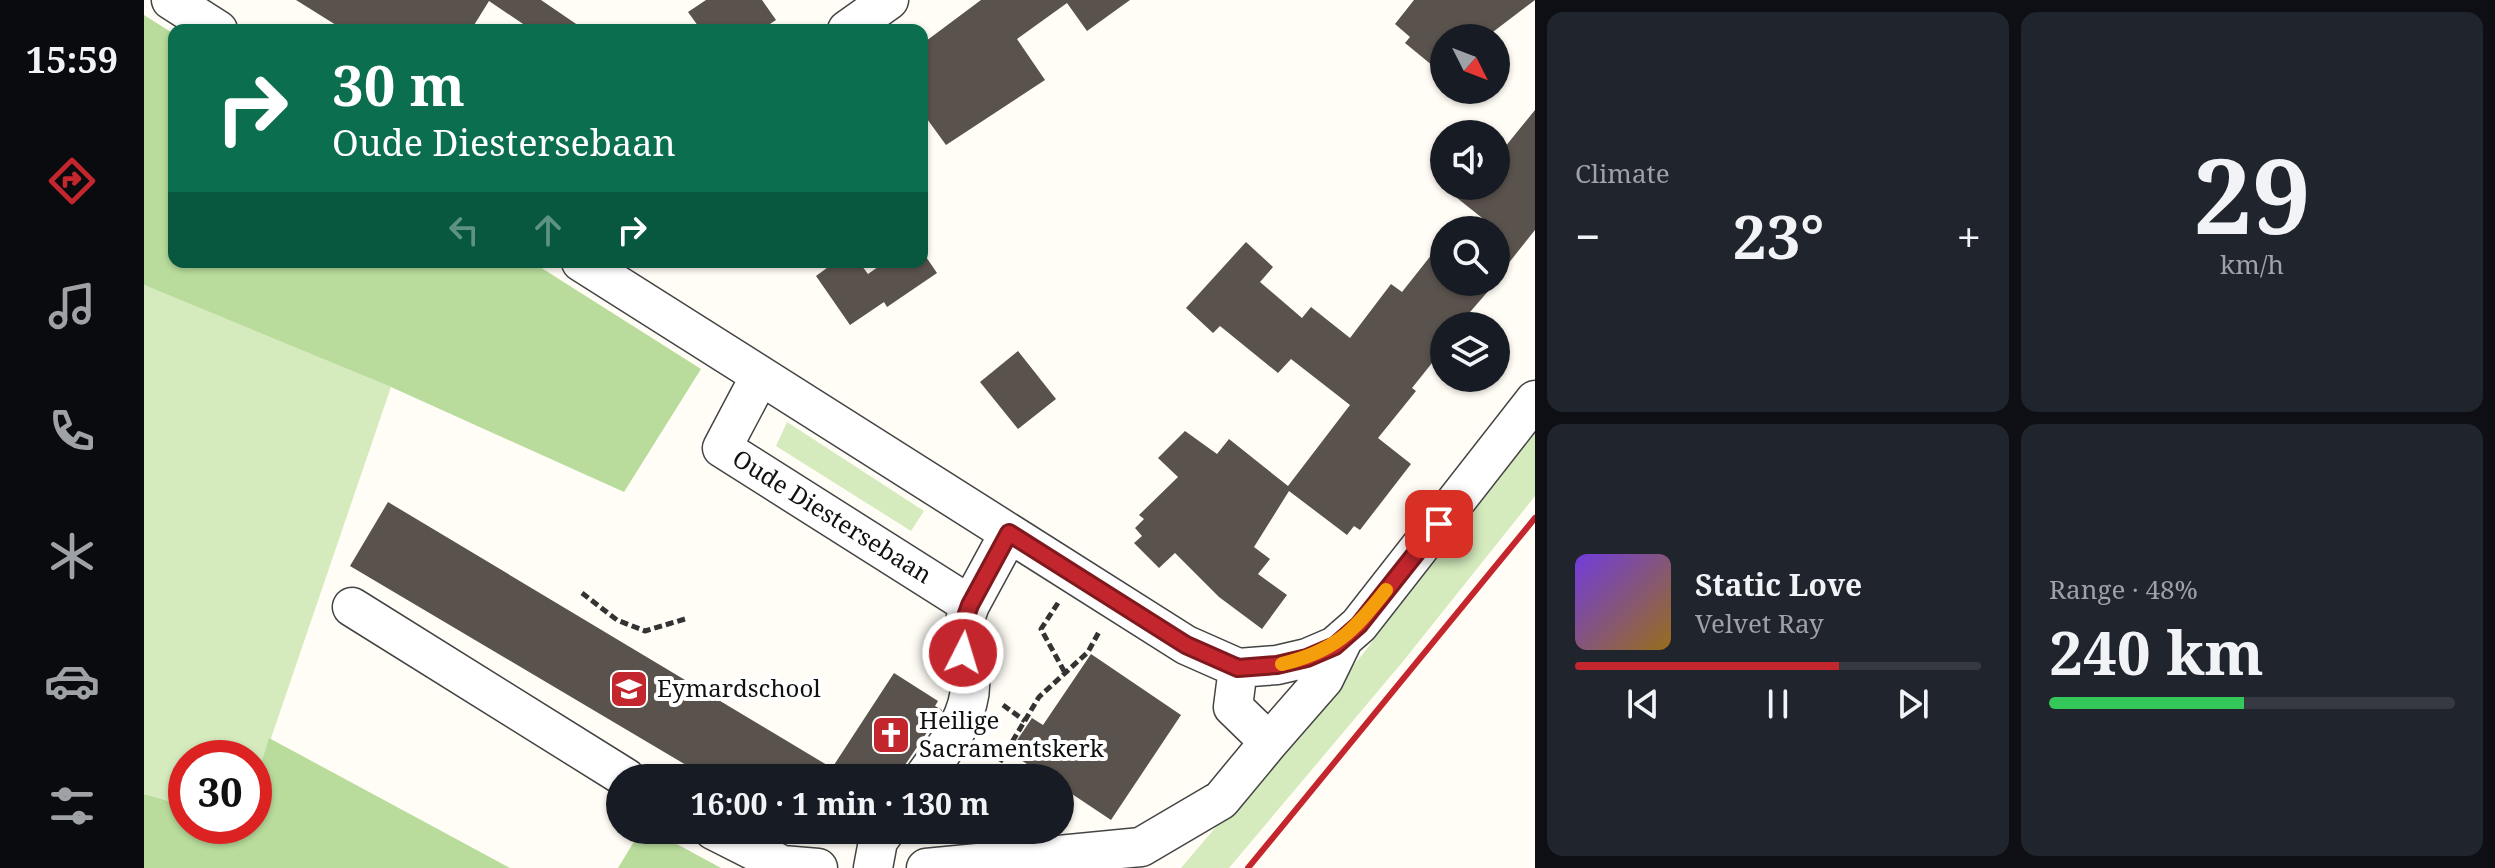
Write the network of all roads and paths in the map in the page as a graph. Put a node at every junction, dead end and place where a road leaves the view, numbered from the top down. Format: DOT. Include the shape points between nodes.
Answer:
graph roads {
  1 [pos="171,0"];
  2 [pos="889,0"];
  3 [pos="209,24"];
  4 [pos="855,24"];
  5 [pos="590,268"];
  6 [pos="760,376"];
  7 [pos="1535,400"];
  8 [pos="1009,533"];
  9 [pos="1076,576"];
  10 [pos="582,593"];
  11 [pos="1116,601"];
  12 [pos="970,605"];
  13 [pos="352,607"];
  14 [pos="685,619"];
  15 [pos="1344,638"];
  16 [pos="1238,668"];
  17 [pos="1064,671"];
  18 [pos="1269,742"];
  19 [pos="1000,762"];
  20 [pos="933,764"];
  21 [pos="606,767"];
  22 [pos="741,844"];
  23 [pos="877,844"];
  24 [pos="818,868"];
  25 [pos="873,868"];
  26 [pos="926,868"];
  1 -- 3 [label="street"];
  2 -- 4 [label="street"];
  5 -- 6 [label="street"];
  6 -- 8 [label="street"];
  6 -- 12 [label="street, Oude Diestersebaan" via="722,448"];
  7 -- 15 [label="street"];
  8 -- 9 [label="street"];
  8 -- 12 [label="street"];
  9 -- 11 [label="street"];
  9 -- 17 [label="path" via="1041,629"];
  10 -- 14 [label="path" via="617,620 645,631"];
  11 -- 16 [label="street" via="1186,645"];
  11 -- 17 [label="path" via="1088,652"];
  12 -- 20 [label="street" via="963,653 970,691 957,731"];
  13 -- 21 [label="street"];
  15 -- 16 [label="street" via="1307,658"];
  15 -- 18 [label="street" via="1324,679"];
  16 -- 18 [label="street" via="1233,707"];
  17 -- 19 [label="path" via="1039,697"];
  18 -- 26 [label="street" via="1221,800 1141,847"];
  22 -- 24 [label="street" via="782,865"];
  23 -- 25 [label="street"];
}
